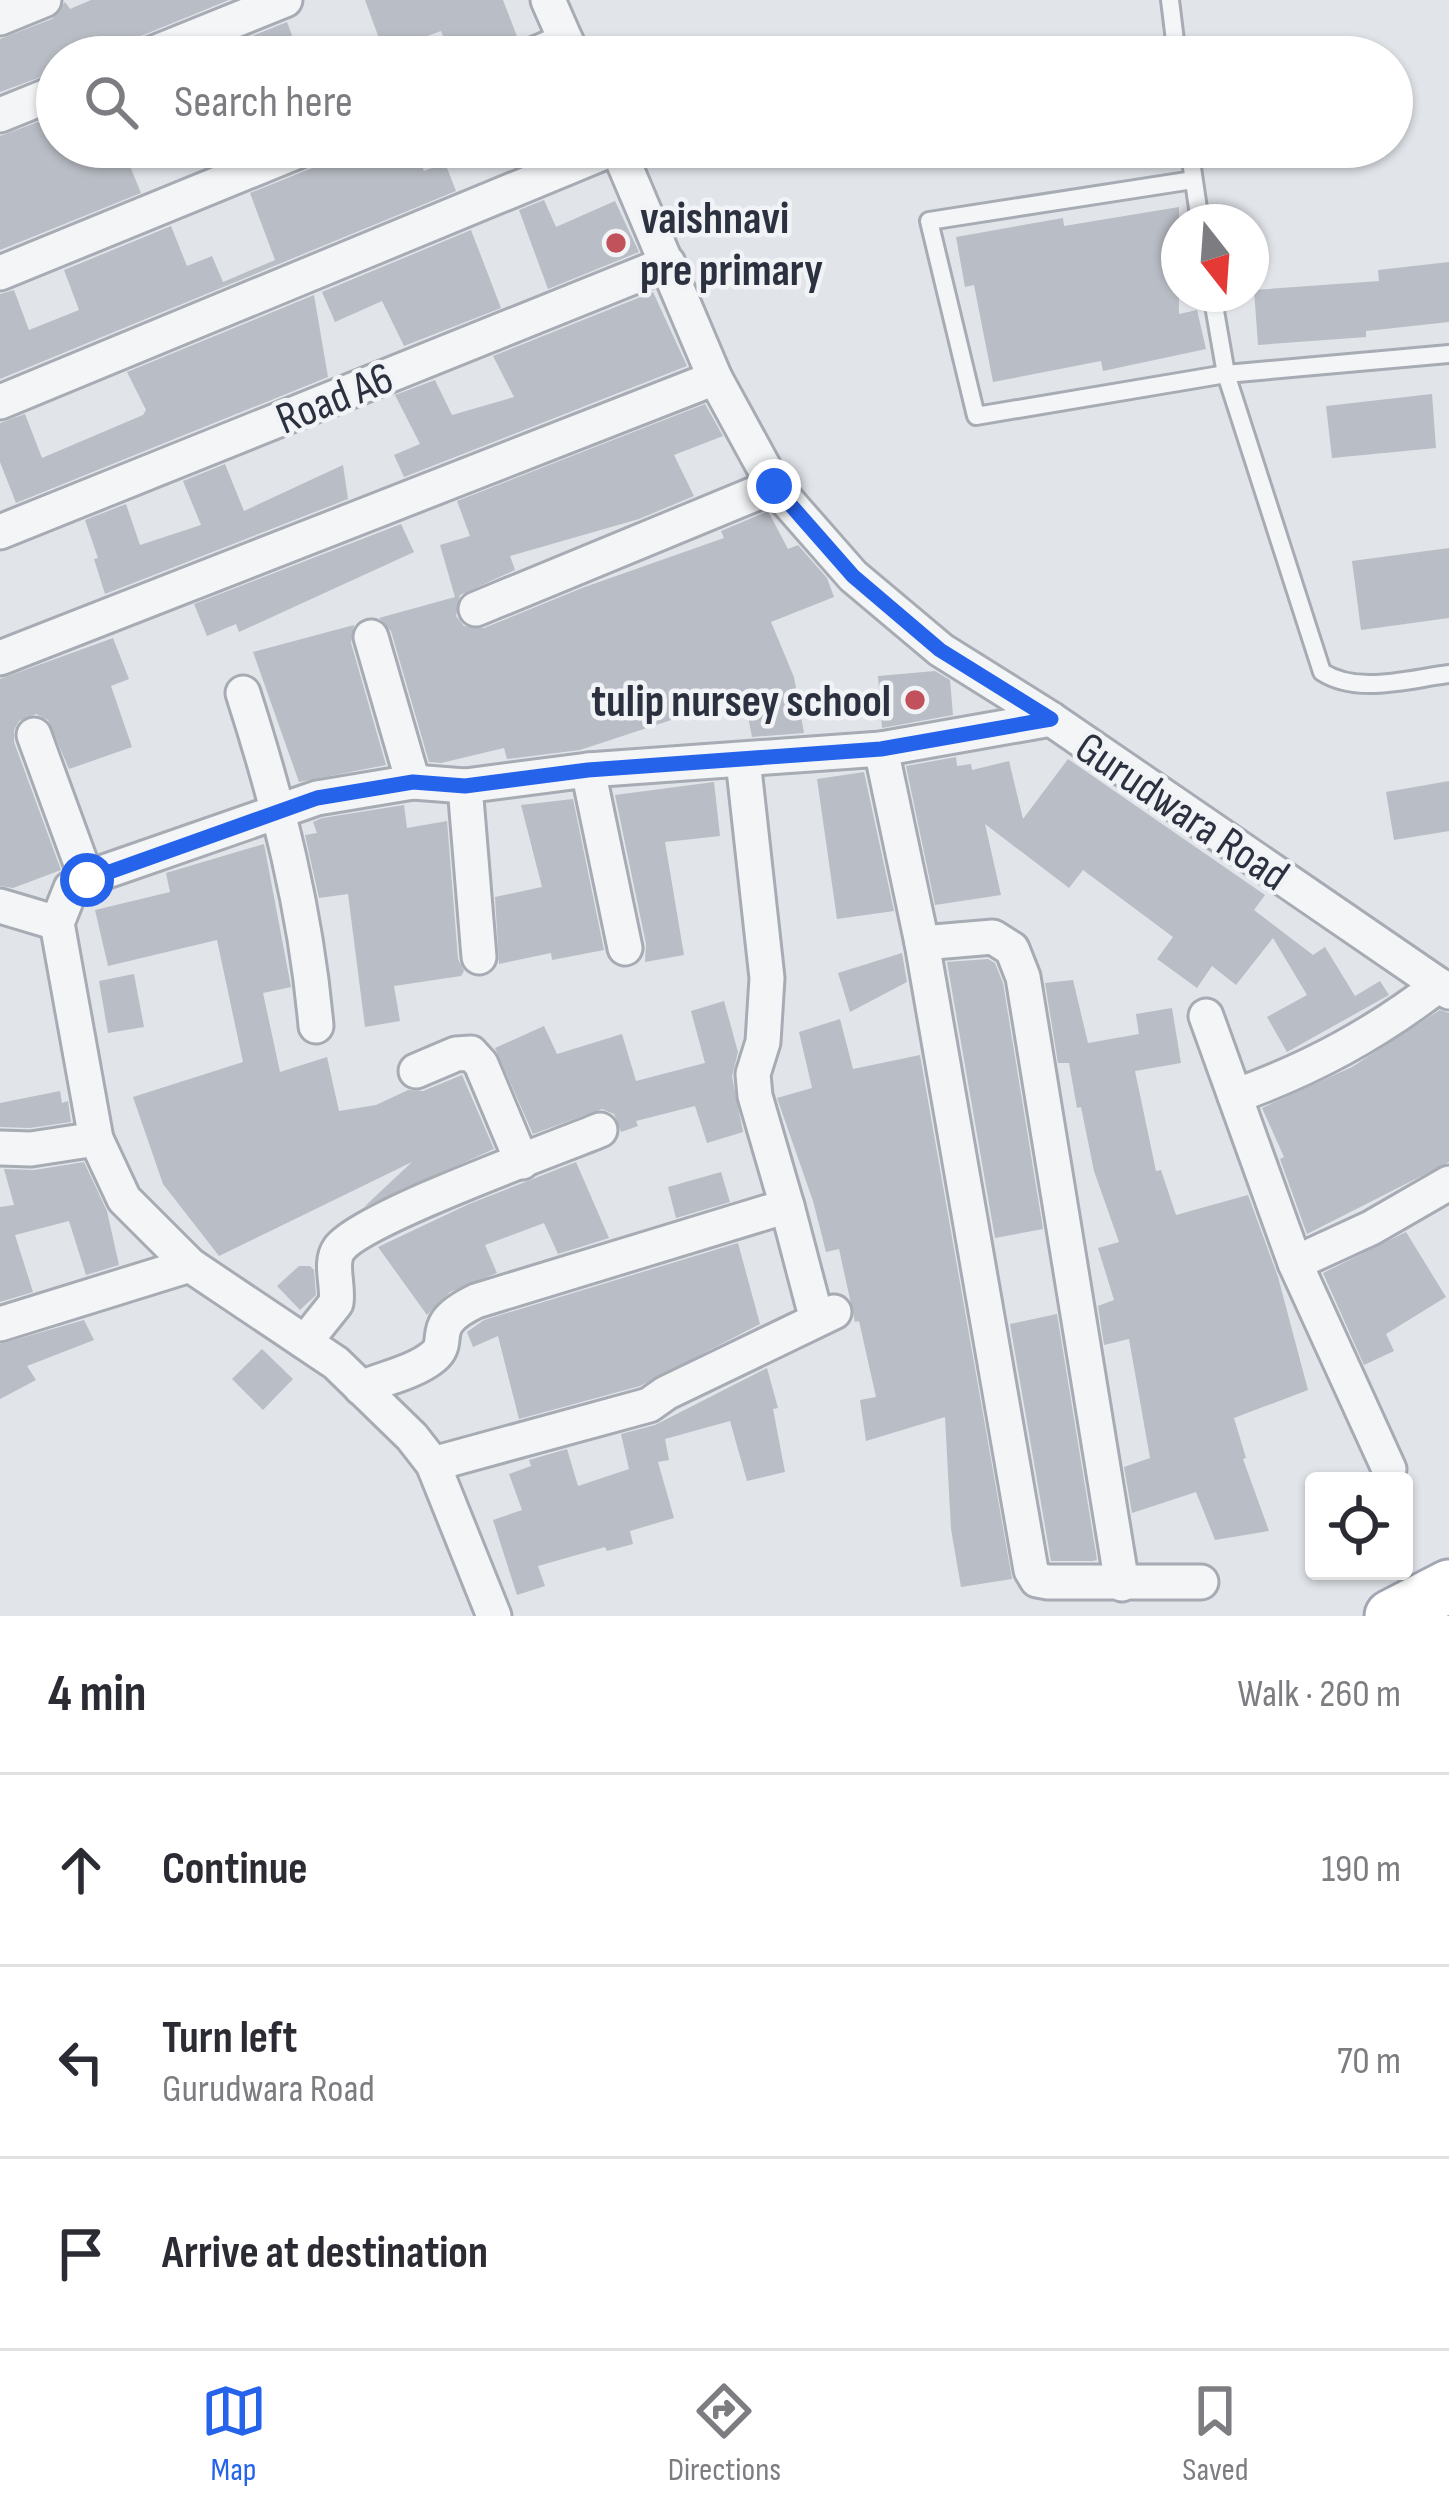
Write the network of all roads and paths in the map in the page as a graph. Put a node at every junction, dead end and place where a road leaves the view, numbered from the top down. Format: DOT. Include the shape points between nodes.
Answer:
graph roads {
  1 [pos="44,0"];
  2 [pos="285,0"];
  3 [pos="548,0"];
  4 [pos="1171,0"];
  5 [pos="0,18"];
  6 [pos="196,36"];
  7 [pos="564,36"];
  8 [pos="1175,36"];
  9 [pos="36,100"];
  10 [pos="0,115"];
  11 [pos="257,168"];
  12 [pos="566,168"];
  13 [pos="626,168"];
  14 [pos="1191,168"];
  15 [pos="1192,180"];
  16 [pos="1197,204"];
  17 [pos="668,262"];
  18 [pos="0,273"];
  19 [pos="1215,312"];
  20 [pos="1449,354"];
  21 [pos="1226,374"];
  22 [pos="716,378"];
  23 [pos="0,402"];
  24 [pos="774,486"];
  25 [pos="0,532"];
  26 [pos="476,609"];
  27 [pos="371,637"];
  28 [pos="0,658"];
  29 [pos="1449,674"];
  30 [pos="243,693"];
  31 [pos="1051,719"];
  32 [pos="34,735"];
  33 [pos="881,749"];
  34 [pos="742,760"];
  35 [pos="588,770"];
  36 [pos="413,782"];
  37 [pos="465,786"];
  38 [pos="280,810"];
  39 [pos="87,880"];
  40 [pos="2,911"];
  41 [pos="57,922"];
  42 [pos="922,943"];
  43 [pos="625,948"];
  44 [pos="479,957"];
  45 [pos="1444,988"];
  46 [pos="1206,1016"];
  47 [pos="316,1026"];
  48 [pos="416,1071"];
  49 [pos="1235,1096"];
  50 [pos="600,1130"];
  51 [pos="96,1139"];
  52 [pos="0,1148"];
  53 [pos="522,1162"];
  54 [pos="1449,1183"];
  55 [pos="787,1206"];
  56 [pos="1295,1263"];
  57 [pos="190,1264"];
  58 [pos="0,1324"];
  59 [pos="305,1342"];
  60 [pos="361,1388"];
  61 [pos="433,1464"];
  62 [pos="1389,1469"];
  63 [pos="1201,1582"];
  64 [pos="1122,1584"];
  65 [pos="1449,1586"];
  66 [pos="494,1616"];
  67 [pos="1391,1616"];
  1 -- 5 [label="street"];
  2 -- 6 [label="street"];
  3 -- 7 [label="street"];
  4 -- 8 [label="lane"];
  9 -- 10 [label="street"];
  11 -- 18 [label="street"];
  12 -- 23 [label="street"];
  13 -- 17 [label="street, Gurudwara Road"];
  14 -- 15 [label="lane"];
  15 -- 16 [label="lane"];
  15 -- 21 [label="lane" via="929,221 976,416"];
  17 -- 22 [label="street, Gurudwara Road"];
  17 -- 25 [label="street, Road A6"];
  19 -- 21 [label="lane"];
  20 -- 21 [label="lane"];
  21 -- 29 [label="lane" via="1322,671 1354,684"];
  22 -- 24 [label="street, Gurudwara Road"];
  22 -- 28 [label="street"];
  24 -- 26 [label="street"];
  24 -- 31 [label="street, Gurudwara Road" via="853,576 940,650"];
  27 -- 36 [label="street"];
  30 -- 38 [label="street"];
  31 -- 33 [label="street"];
  31 -- 45 [label="street, Gurudwara Road"];
  32 -- 39 [label="street"];
  33 -- 34 [label="street"];
  33 -- 42 [label="street"];
  34 -- 35 [label="street"];
  34 -- 55 [label="street" via="768,992 755,1096"];
  35 -- 37 [label="street"];
  35 -- 43 [label="street"];
  36 -- 37 [label="street"];
  36 -- 38 [label="street"];
  37 -- 44 [label="street"];
  38 -- 39 [label="street"];
  38 -- 47 [label="street"];
  39 -- 41 [label="street" via="71,888"];
  40 -- 41 [label="street"];
  41 -- 51 [label="street"];
  42 -- 64 [label="street" via="1031,1570 1048,1582"];
  42 -- 64 [label="street" via="993,938 1012,950 1023,977"];
  45 -- 49 [label="street" via="1340,1052"];
  46 -- 49 [label="street"];
  48 -- 53 [label="street" via="471,1053"];
  49 -- 56 [label="street"];
  50 -- 53 [label="street"];
  51 -- 52 [label="street"];
  51 -- 57 [label="street" via="124,1199"];
  53 -- 59 [label="street" via="351,1239 334,1260 336,1303"];
  54 -- 56 [label="street"];
  55 -- 60 [label="street" via="476,1300 443,1323 433,1358"];
  55 -- 61 [label="street" via="823,1309 649,1405"];
  56 -- 62 [label="street"];
  57 -- 58 [label="street"];
  57 -- 59 [label="street"];
  59 -- 60 [label="street"];
  60 -- 61 [label="street"];
  61 -- 66 [label="street"];
  63 -- 64 [label="street"];
  65 -- 67 [label="main road"];
}
